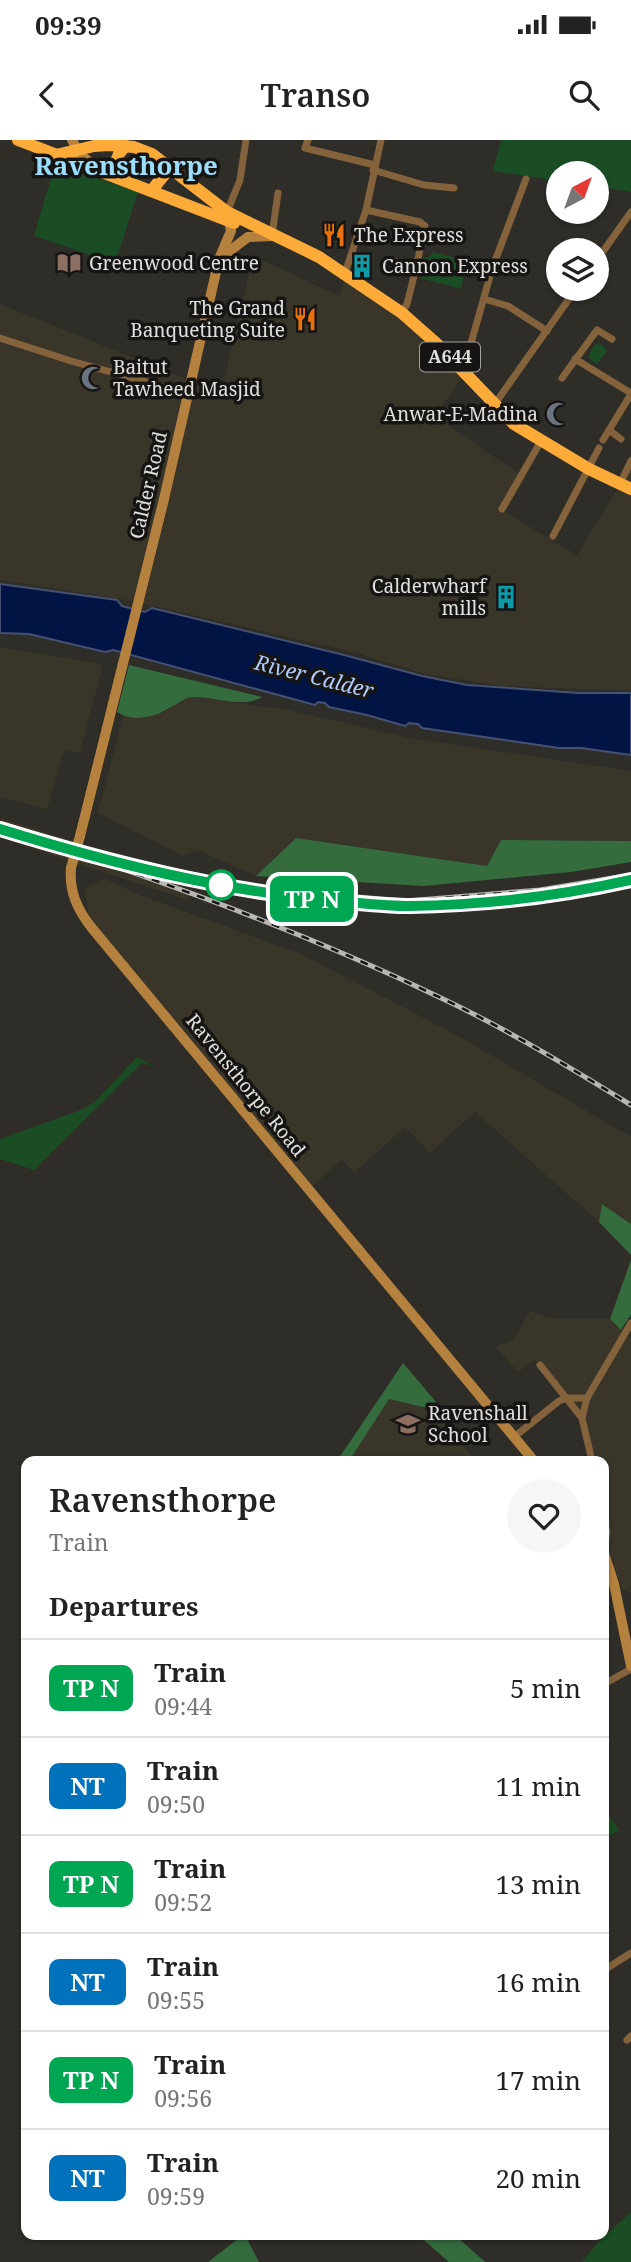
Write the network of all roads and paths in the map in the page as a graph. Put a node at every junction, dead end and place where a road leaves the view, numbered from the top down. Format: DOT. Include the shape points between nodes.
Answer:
graph roads {
  1 [pos="18,140"];
  2 [pos="246,140"];
  3 [pos="307,140"];
  4 [pos="381,140"];
  5 [pos="92,143"];
  6 [pos="75,145"];
  7 [pos="126,146"];
  8 [pos="57,155"];
  9 [pos="165,165"];
  10 [pos="374,168"];
  11 [pos="103,172"];
  12 [pos="125,179"];
  13 [pos="183,179"];
  14 [pos="526,179"];
  15 [pos="454,188"];
  16 [pos="152,190"];
  17 [pos="278,193"];
  18 [pos="176,200"];
  19 [pos="366,210"];
  20 [pos="631,212"];
  21 [pos="228,217"];
  22 [pos="273,236"];
  23 [pos="609,243"];
  24 [pos="388,259"];
  25 [pos="219,260"];
  26 [pos="415,268"];
  27 [pos="345,273"];
  28 [pos="484,299"];
  29 [pos="568,301"];
  30 [pos="402,313"];
  31 [pos="547,331"];
  32 [pos="0,338"];
  33 [pos="612,339"];
  34 [pos="575,359"];
  35 [pos="460,367"];
  36 [pos="562,378"];
  37 [pos="187,393"];
  38 [pos="631,393"];
  39 [pos="494,405"];
  40 [pos="609,430"];
  41 [pos="621,439"];
  42 [pos="603,440"];
  43 [pos="541,441"];
  44 [pos="598,448"];
  45 [pos="631,461"];
  46 [pos="589,469"];
  47 [pos="626,486"];
  48 [pos="502,509"];
  49 [pos="553,536"];
  50 [pos="118,685"];
  51 [pos="631,1323"];
  52 [pos="540,1365"];
  53 [pos="567,1398"];
  54 [pos="587,1398"];
  55 [pos="582,1418"];
  56 [pos="514,1437"];
  57 [pos="530,1456"];
  58 [pos="591,1456"];
  59 [pos="609,1568"];
  60 [pos="631,1610"];
  61 [pos="620,1613"];
  62 [pos="631,1668"];
  63 [pos="609,1681"];
  64 [pos="631,1953"];
  65 [pos="609,1967"];
  1 -- 8 [label="highway, A644"];
  2 -- 21 [label="street"];
  3 -- 10 [label="street" via="305,148"];
  4 -- 10 [label="street"];
  5 -- 6 [label="highway, A644"];
  5 -- 7 [label="highway, A644"];
  6 -- 8 [label="highway, A644"];
  6 -- 11 [label="street"];
  7 -- 9 [label="highway, A644" via="152,154"];
  7 -- 12 [label="highway" via="116,160"];
  8 -- 11 [label="highway, A644"];
  9 -- 13 [label="highway, A644"];
  9 -- 16 [label="highway" via="164,175"];
  10 -- 15 [label="street" via="424,186"];
  10 -- 19 [label="street"];
  11 -- 12 [label="highway, A644"];
  12 -- 16 [label="highway, A644"];
  13 -- 18 [label="highway"];
  13 -- 21 [label="highway, A644"];
  14 -- 28 [label="street"];
  16 -- 18 [label="highway, A644"];
  17 -- 22 [label="street"];
  18 -- 21 [label="highway, A644"];
  19 -- 26 [label="street" via="423,223"];
  19 -- 27 [label="street"];
  20 -- 23 [label="street"];
  21 -- 22 [label="highway, A644"];
  21 -- 25 [label="street, Calder Road" via="231,231"];
  22 -- 25 [label="street" via="248,237"];
  22 -- 27 [label="highway, A644"];
  24 -- 26 [label="street"];
  25 -- 37 [label="street, Calder Road"];
  26 -- 30 [label="street"];
  27 -- 30 [label="highway, A644"];
  28 -- 31 [label="street" via="508,306"];
  28 -- 35 [label="street" via="466,361"];
  29 -- 31 [label="street"];
  30 -- 35 [label="highway, A644"];
  31 -- 39 [label="street"];
  32 -- 37 [label="street"];
  33 -- 34 [label="street" via="597,330"];
  34 -- 36 [label="street"];
  34 -- 38 [label="street"];
  35 -- 39 [label="highway, A644"];
  37 -- 50 [label="street, Calder Road"];
  38 -- 40 [label="street"];
  39 -- 43 [label="highway, A644"];
  40 -- 41 [label="street"];
  40 -- 42 [label="street"];
  43 -- 46 [label="highway, A644"];
  43 -- 48 [label="street"];
  44 -- 46 [label="street"];
  45 -- 47 [label="street"];
  46 -- 47 [label="highway, A644"];
  46 -- 49 [label="street"];
  50 -- 56 [label="street, Ravensthorpe Road, bridge" via="71,868 72,890 82,916"];
  51 -- 54 [label="street"];
  52 -- 53 [label="street"];
  53 -- 54 [label="street"];
  53 -- 55 [label="street"];
  53 -- 56 [label="street"];
  54 -- 55 [label="street"];
  55 -- 58 [label="street"];
  56 -- 57 [label="street, Ravensthorpe Road"];
  59 -- 61 [label="street"];
  60 -- 61 [label="street"];
  61 -- 62 [label="street"];
  62 -- 63 [label="street"];
  64 -- 65 [label="street"];
}
